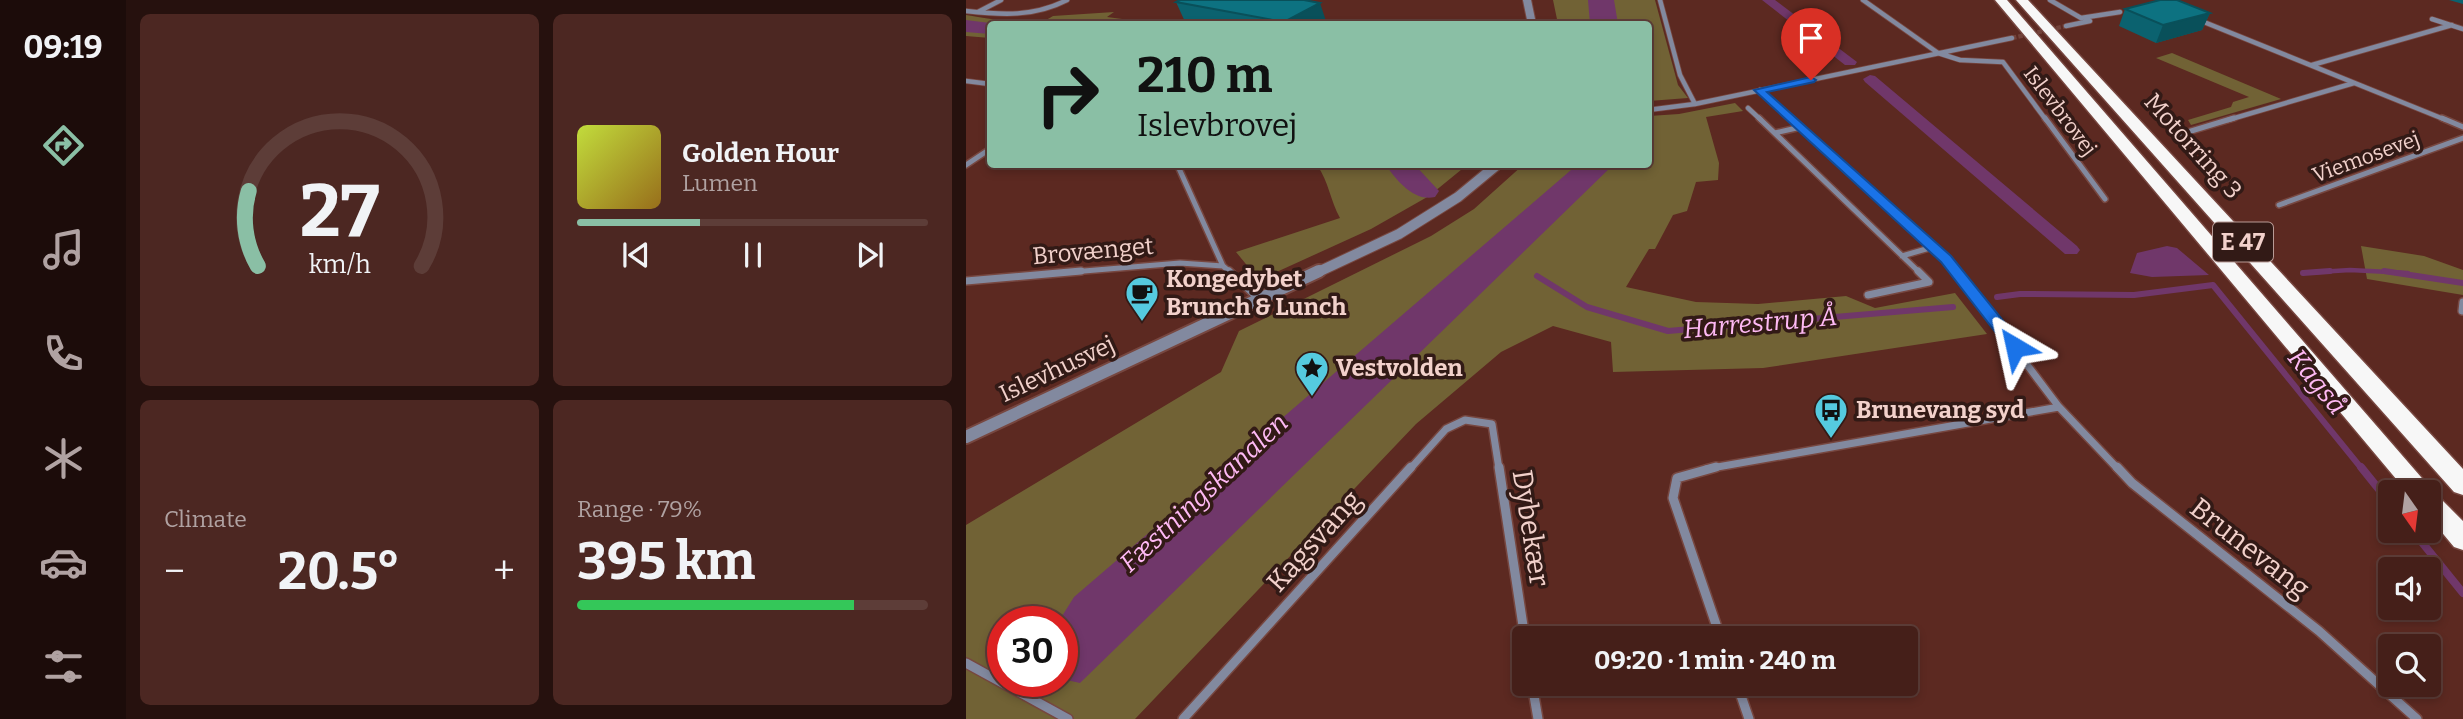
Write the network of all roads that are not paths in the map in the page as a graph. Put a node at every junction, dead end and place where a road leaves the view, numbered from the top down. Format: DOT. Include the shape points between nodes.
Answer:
graph roads {
  1 [pos="1001,0"];
  2 [pos="1067,0"];
  3 [pos="1527,0"];
  4 [pos="1660,0"];
  5 [pos="1863,0"];
  6 [pos="2001,0"];
  7 [pos="2022,0"];
  8 [pos="2050,0"];
  9 [pos="966,11"];
  10 [pos="978,12"];
  11 [pos="2195,18"];
  12 [pos="2432,19"];
  13 [pos="1531,21"];
  14 [pos="2452,25"];
  15 [pos="2066,26"];
  16 [pos="2463,29"];
  17 [pos="2012,38"];
  18 [pos="1938,53"];
  19 [pos="2311,65"];
  20 [pos="966,81"];
  21 [pos="2354,82"];
  22 [pos="987,83"];
  23 [pos="1760,90"];
  24 [pos="1695,104"];
  25 [pos="1748,107"];
  26 [pos="1652,109"];
  27 [pos="1801,127"];
  28 [pos="2463,127"];
  29 [pos="1775,134"];
  30 [pos="2178,135"];
  31 [pos="2463,138"];
  32 [pos="987,151"];
  33 [pos="966,165"];
  34 [pos="1179,168"];
  35 [pos="1493,168"];
  36 [pos="2105,199"];
  37 [pos="2279,205"];
  38 [pos="1933,247"];
  39 [pos="1902,256"];
  40 [pos="1223,266"];
  41 [pos="966,281"];
  42 [pos="1868,295"];
  43 [pos="1259,300"];
  44 [pos="2059,407"];
  45 [pos="1492,424"];
  46 [pos="966,436"];
  47 [pos="2412,480"];
  48 [pos="2463,485"];
  49 [pos="2441,514"];
  50 [pos="2463,539"];
  51 [pos="1523,626"];
  52 [pos="1717,626"];
  53 [pos="966,663"];
  54 [pos="1534,696"];
  55 [pos="1741,696"];
  56 [pos="1068,719"];
  57 [pos="1183,719"];
  58 [pos="1538,719"];
  59 [pos="1749,719"];
  60 [pos="2417,719"];
  1 -- 10 [label="street"];
  2 -- 10 [label="street" via="1019,15"];
  3 -- 13 [label="street"];
  4 -- 24 [label="street" via="1680,75"];
  5 -- 18 [label="street"];
  6 -- 47 [label="highway, Motorring 3 / E 47"];
  7 -- 48 [label="highway, Motorring 3 / E 47"];
  8 -- 15 [label="street" via="2081,18 2118,14"];
  9 -- 10 [label="street"];
  11 -- 19 [label="street, Viemosevej"];
  12 -- 14 [label="street"];
  14 -- 16 [label="street"];
  14 -- 19 [label="street"];
  17 -- 18 [label="street, Islevbrovej"];
  18 -- 23 [label="street, Islevbrovej"];
  18 -- 36 [label="street, Islevbrovej" via="1960,60 2003,62"];
  19 -- 21 [label="street, Viemosevej"];
  20 -- 22 [label="street"];
  21 -- 28 [label="street, Viemosevej"];
  21 -- 30 [label="street"];
  23 -- 24 [label="street, Islevbrovej"];
  23 -- 27 [label="street, Brunevang"];
  24 -- 26 [label="street, Islevbrovej"];
  25 -- 29 [label="street"];
  27 -- 29 [label="street"];
  27 -- 38 [label="street, Brunevang"];
  29 -- 39 [label="street"];
  31 -- 37 [label="street, Viemosevej"];
  32 -- 33 [label="street"];
  34 -- 40 [label="street"];
  35 -- 43 [label="street, Islevhusvej" via="1458,197 1399,234"];
  38 -- 39 [label="street"];
  38 -- 44 [label="street, Brunevang" via="1993,317"];
  39 -- 42 [label="street" via="1928,282"];
  40 -- 41 [label="street, Brovænget" via="1180,263"];
  40 -- 43 [label="street"];
  43 -- 46 [label="street, Islevhusvej"];
  44 -- 52 [label="street" via="1676,478 1673,498"];
  44 -- 60 [label="street, Brunevang" via="2143,494 2319,631"];
  45 -- 51 [label="street, Dybekær"];
  45 -- 57 [label="street, Kagsvang" via="1465,420 1446,429"];
  49 -- 50 [label="highway"];
  53 -- 56 [label="street"];
  54 -- 58 [label="street"];
  55 -- 59 [label="street"];
}
